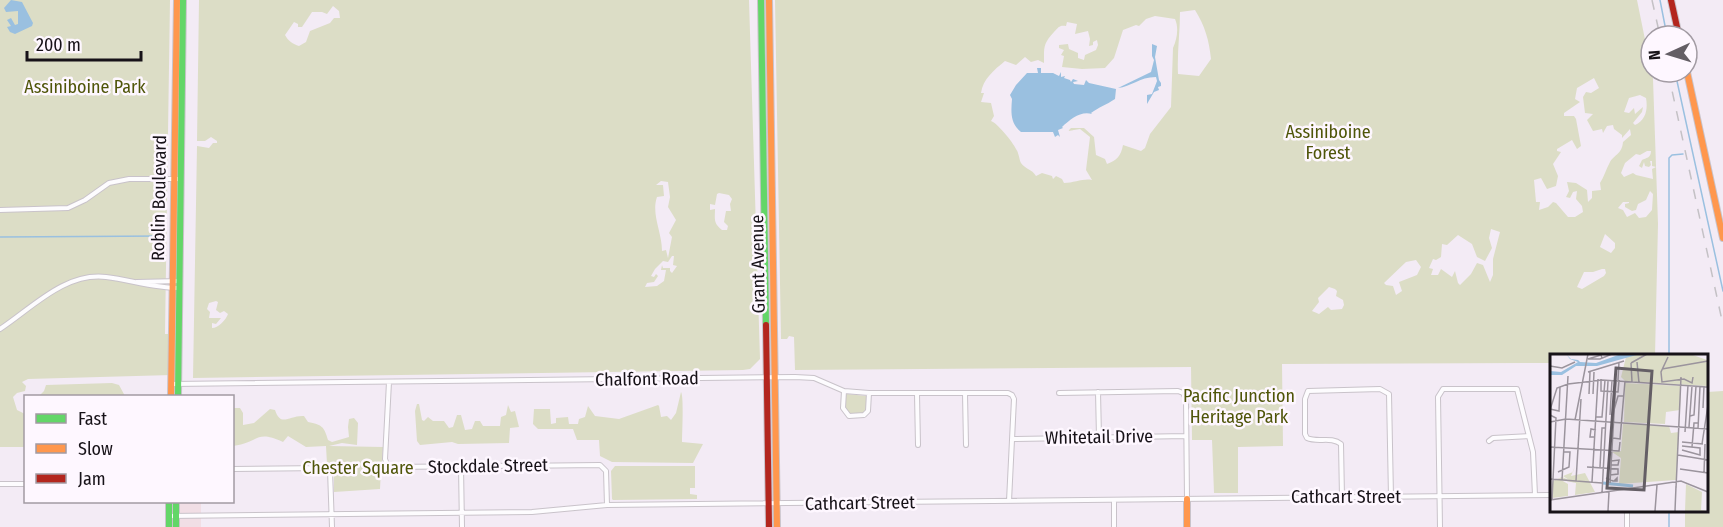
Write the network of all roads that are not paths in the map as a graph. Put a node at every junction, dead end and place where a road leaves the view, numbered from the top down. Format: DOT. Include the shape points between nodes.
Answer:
graph roads {
  1 [pos="177,0"];
  2 [pos="183,0"];
  3 [pos="761,0"];
  4 [pos="768,0"];
  5 [pos="1671,0"];
  6 [pos="1676,24"];
  7 [pos="1690,84"];
  8 [pos="178,179"];
  9 [pos="0,210"];
  10 [pos="1723,238"];
  11 [pos="176,284"];
  12 [pos="0,329"];
  13 [pos="771,377"];
  14 [pos="389,382"];
  15 [pos="175,384"];
  16 [pos="844,391"];
  17 [pos="1098,392"];
  18 [pos="869,393"];
  19 [pos="965,393"];
  20 [pos="1059,393"];
  21 [pos="917,394"];
  22 [pos="171,395"];
  23 [pos="178,395"];
  24 [pos="1186,436"];
  25 [pos="1529,436"];
  26 [pos="1099,438"];
  27 [pos="1013,439"];
  28 [pos="1489,441"];
  29 [pos="918,445"];
  30 [pos="966,445"];
  31 [pos="461,467"];
  32 [pos="234,469"];
  33 [pos="0,484"];
  34 [pos="24,484"];
  35 [pos="1534,495"];
  36 [pos="1550,495"];
  37 [pos="1391,497"];
  38 [pos="1440,497"];
  39 [pos="1342,498"];
  40 [pos="1187,499"];
  41 [pos="1114,500"];
  42 [pos="1009,501"];
  43 [pos="169,503"];
  44 [pos="175,503"];
  45 [pos="607,505"];
  46 [pos="773,505"];
  47 [pos="1627,512"];
  48 [pos="462,513"];
  49 [pos="332,514"];
  50 [pos="172,516"];
  51 [pos="169,527"];
  52 [pos="176,527"];
  53 [pos="332,527"];
  54 [pos="462,527"];
  55 [pos="769,527"];
  56 [pos="777,527"];
  57 [pos="1114,527"];
  58 [pos="1187,527"];
  59 [pos="1440,527"];
  60 [pos="1628,527"];
  1 -- 8 [label="main road, Roblin Boulevard"];
  2 -- 8 [label="main road, Roblin Boulevard"];
  3 -- 13 [label="main road, Grant Avenue"];
  4 -- 13 [label="main road, Grant Avenue"];
  5 -- 6 [label="main road"];
  7 -- 10 [label="main road"];
  8 -- 9 [label="street" via="109,183 68,208"];
  8 -- 11 [label="main road, Roblin Boulevard"];
  11 -- 12 [label="street" via="147,285 98,276 79,278"];
  11 -- 15 [label="main road, Roblin Boulevard"];
  13 -- 14 [label="street, Chalfont Road"];
  13 -- 16 [label="street, Chalfont Road" via="814,378"];
  13 -- 46 [label="main road, Grant Avenue"];
  14 -- 15 [label="street, Chalfont Road"];
  14 -- 31 [label="street, Stockdale Street" via="387,464"];
  15 -- 22 [label="main road, Roblin Boulevard"];
  15 -- 23 [label="main road, Roblin Boulevard"];
  16 -- 18 [label="street, Chalfont Road"];
  16 -- 18 [label="street" via="843,408 849,416 868,411"];
  17 -- 20 [label="street"];
  17 -- 24 [label="street" via="1183,393"];
  17 -- 26 [label="street"];
  18 -- 21 [label="street, Chalfont Road"];
  19 -- 21 [label="street, Chalfont Road"];
  19 -- 27 [label="street, Chalfont Road" via="1012,395"];
  19 -- 30 [label="street"];
  21 -- 29 [label="street"];
  24 -- 26 [label="street, Whitetail Drive"];
  24 -- 40 [label="street"];
  25 -- 28 [label="street"];
  25 -- 35 [label="street"];
  25 -- 38 [label="street" via="1516,389 1441,390"];
  26 -- 27 [label="street, Whitetail Drive"];
  27 -- 42 [label="street, Chalfont Road"];
  31 -- 45 [label="street, Stockdale Street" via="600,465 606,471"];
  31 -- 48 [label="street"];
  32 -- 49 [label="street" via="326,468 332,475"];
  33 -- 34 [label="street"];
  35 -- 36 [label="street, Cathcart Street"];
  35 -- 38 [label="street, Cathcart Street"];
  37 -- 38 [label="street, Cathcart Street"];
  37 -- 39 [label="street, Cathcart Street"];
  37 -- 39 [label="street" via="1389,394 1380,389 1308,391 1305,434 1311,440 1335,440 1341,444"];
  38 -- 59 [label="street"];
  39 -- 40 [label="street, Cathcart Street"];
  40 -- 41 [label="street, Cathcart Street"];
  40 -- 58 [label="main road"];
  41 -- 42 [label="street, Cathcart Street"];
  41 -- 57 [label="street"];
  42 -- 46 [label="street, Cathcart Street"];
  43 -- 50 [label="main road"];
  44 -- 50 [label="main road"];
  45 -- 46 [label="street, Cathcart Street"];
  45 -- 48 [label="street, Cathcart Street"];
  46 -- 55 [label="main road, Grant Avenue"];
  46 -- 56 [label="main road, Grant Avenue"];
  47 -- 60 [label="street"];
  48 -- 49 [label="street, Cathcart Street"];
  48 -- 54 [label="street"];
  49 -- 50 [label="street, Cathcart Street"];
  49 -- 53 [label="street"];
  50 -- 51 [label="main road"];
  50 -- 52 [label="main road"];
}
